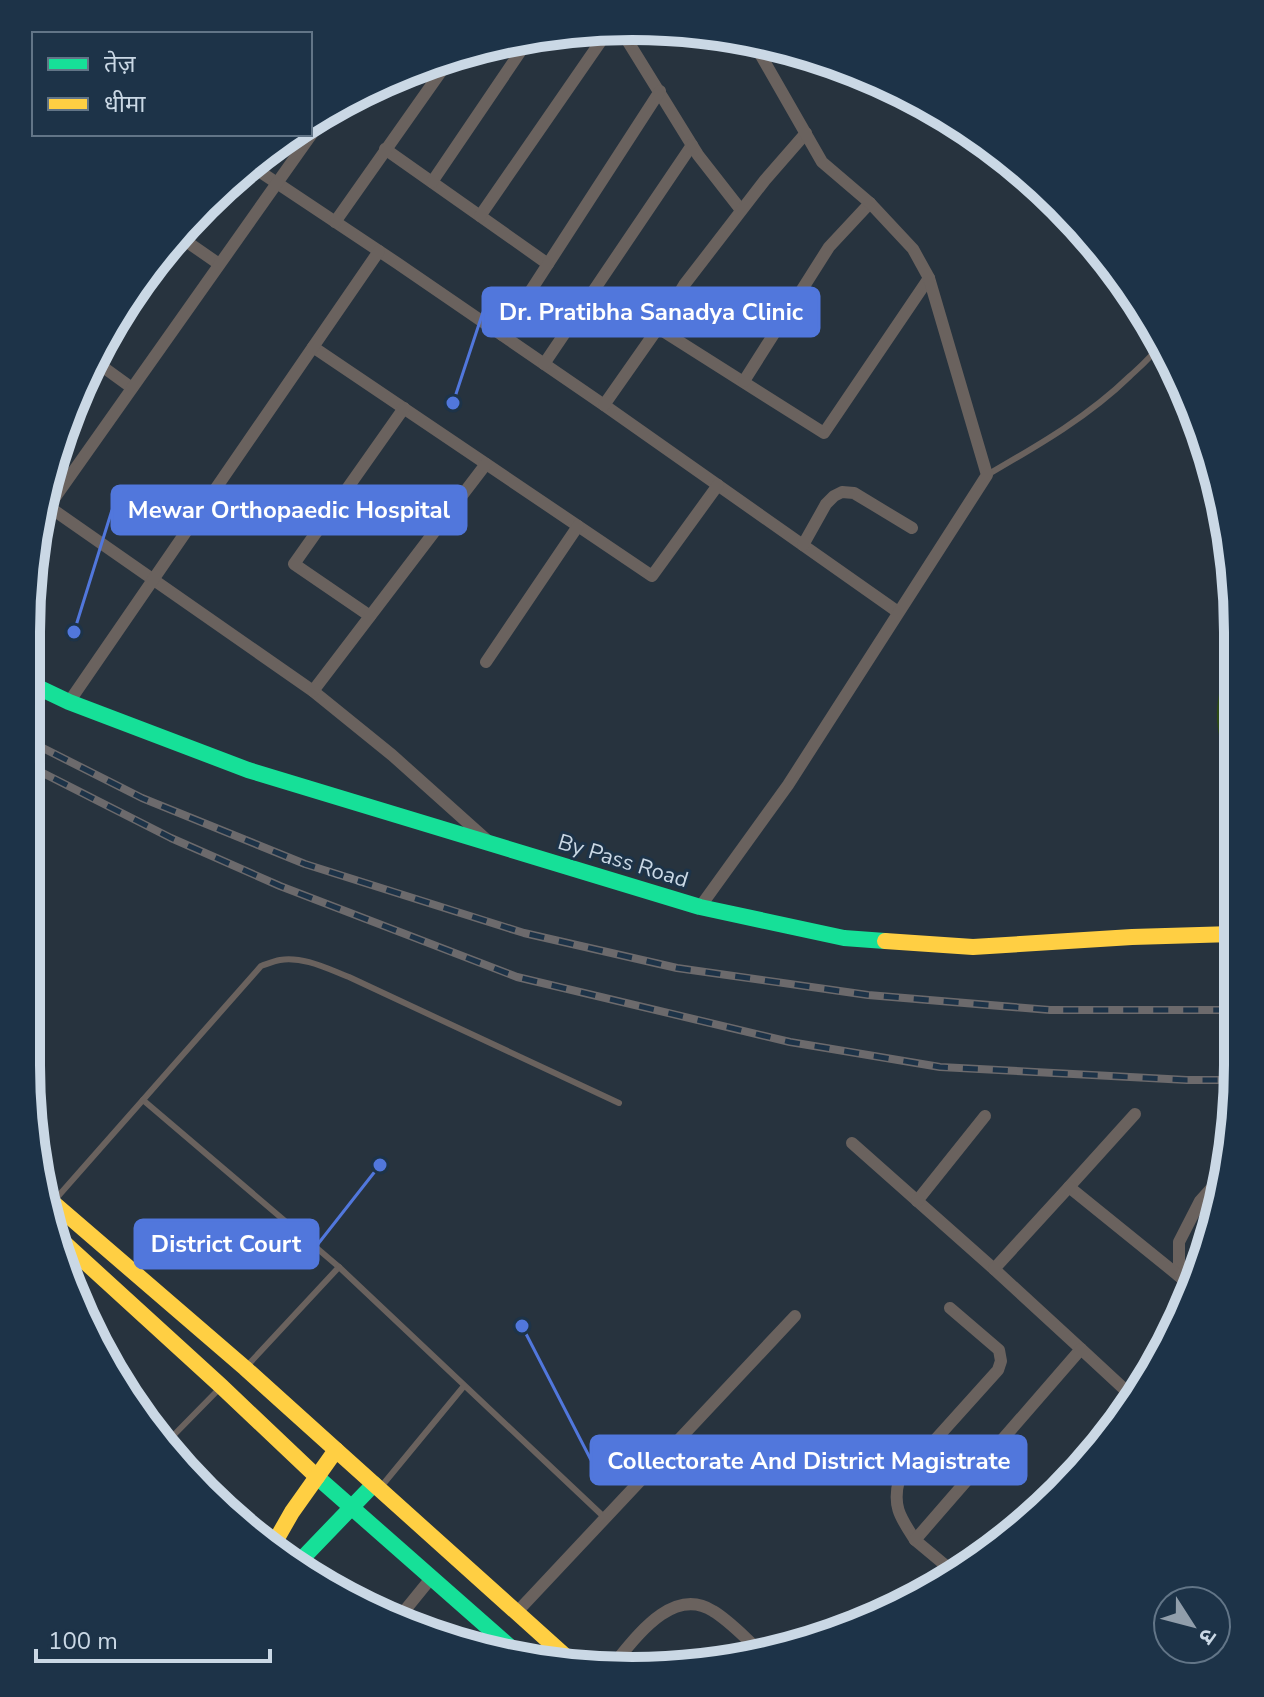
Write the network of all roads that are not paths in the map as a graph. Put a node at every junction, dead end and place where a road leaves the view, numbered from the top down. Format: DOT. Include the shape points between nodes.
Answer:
graph roads {
  1 [pos="627,40"];
  2 [pos="601,41"];
  3 [pos="521,50"];
  4 [pos="760,54"];
  5 [pos="441,71"];
  6 [pos="660,91"];
  7 [pos="806,133"];
  8 [pos="310,136"];
  9 [pos="692,145"];
  10 [pos="385,149"];
  11 [pos="260,172"];
  12 [pos="432,182"];
  13 [pos="276,183"];
  14 [pos="870,203"];
  15 [pos="741,210"];
  16 [pos="480,216"];
  17 [pos="335,222"];
  18 [pos="187,242"];
  19 [pos="379,251"];
  20 [pos="219,264"];
  21 [pos="548,264"];
  22 [pos="929,278"];
  23 [pos="658,328"];
  24 [pos="502,335"];
  25 [pos="313,347"];
  26 [pos="1154,353"];
  27 [pos="544,364"];
  28 [pos="103,367"];
  29 [pos="744,381"];
  30 [pos="132,388"];
  31 [pos="604,405"];
  32 [pos="404,408"];
  33 [pos="486,464"];
  34 [pos="987,475"];
  35 [pos="718,485"];
  36 [pos="58,486"];
  37 [pos="53,509"];
  38 [pos="578,526"];
  39 [pos="912,528"];
  40 [pos="803,545"];
  41 [pos="153,579"];
  42 [pos="898,612"];
  43 [pos="370,616"];
  44 [pos="486,662"];
  45 [pos="40,688"];
  46 [pos="313,691"];
  47 [pos="69,702"];
  48 [pos="493,845"];
  49 [pos="700,907"];
  50 [pos="1224,934"];
  51 [pos="143,1100"];
  52 [pos="619,1103"];
  53 [pos="1135,1114"];
  54 [pos="985,1116"];
  55 [pos="852,1143"];
  56 [pos="1069,1187"];
  57 [pos="1211,1189"];
  58 [pos="54,1192"];
  59 [pos="917,1201"];
  60 [pos="57,1206"];
  61 [pos="68,1246"];
  62 [pos="339,1267"];
  63 [pos="994,1269"];
  64 [pos="131,1270"];
  65 [pos="1179,1276"];
  66 [pos="1184,1280"];
  67 [pos="116,1289"];
  68 [pos="950,1308"];
  69 [pos="795,1316"];
  70 [pos="1081,1349"];
  71 [pos="245,1368"];
  72 [pos="221,1386"];
  73 [pos="464,1386"];
  74 [pos="1126,1391"];
  75 [pos="172,1437"];
  76 [pos="336,1450"];
  77 [pos="317,1477"];
  78 [pos="377,1486"];
  79 [pos="353,1508"];
  80 [pos="605,1519"];
  81 [pos="277,1538"];
  82 [pos="915,1540"];
  83 [pos="304,1557"];
  84 [pos="946,1566"];
  85 [pos="432,1577"];
  86 [pos="404,1612"];
  87 [pos="517,1612"];
  88 [pos="507,1644"];
  89 [pos="752,1645"];
  90 [pos="562,1653"];
  91 [pos="620,1657"];
  1 -- 6 [label="street"];
  2 -- 16 [label="street"];
  3 -- 12 [label="street"];
  4 -- 7 [label="street"];
  5 -- 10 [label="street"];
  6 -- 9 [label="street"];
  6 -- 21 [label="street"];
  7 -- 14 [label="street" via="822,162"];
  7 -- 15 [label="street"];
  8 -- 13 [label="street"];
  9 -- 15 [label="street"];
  9 -- 27 [label="street"];
  10 -- 12 [label="street"];
  10 -- 17 [label="street"];
  11 -- 13 [label="street"];
  12 -- 16 [label="street"];
  13 -- 17 [label="street"];
  13 -- 20 [label="street"];
  14 -- 22 [label="street" via="913,249"];
  14 -- 29 [label="street" via="829,247"];
  15 -- 23 [label="street"];
  16 -- 21 [label="street"];
  17 -- 19 [label="street"];
  18 -- 20 [label="street"];
  19 -- 24 [label="street"];
  19 -- 25 [label="street"];
  20 -- 30 [label="street"];
  21 -- 24 [label="street"];
  22 -- 29 [label="street" via="824,433"];
  22 -- 34 [label="street"];
  23 -- 29 [label="street"];
  23 -- 31 [label="street"];
  24 -- 27 [label="street"];
  25 -- 32 [label="street"];
  25 -- 41 [label="street"];
  26 -- 34 [label="lane" via="1110,396"];
  27 -- 31 [label="street"];
  28 -- 30 [label="street"];
  30 -- 36 [label="street"];
  31 -- 35 [label="street"];
  32 -- 33 [label="street"];
  32 -- 43 [label="street" via="294,564"];
  33 -- 38 [label="street"];
  33 -- 43 [label="street"];
  34 -- 42 [label="street"];
  35 -- 38 [label="street" via="652,576"];
  35 -- 40 [label="street"];
  37 -- 41 [label="street"];
  38 -- 44 [label="street"];
  39 -- 40 [label="street" via="854,493 842,492 826,504"];
  40 -- 42 [label="street"];
  41 -- 46 [label="street"];
  41 -- 47 [label="street"];
  42 -- 49 [label="street" via="788,785"];
  43 -- 46 [label="street"];
  45 -- 47 [label="main road, By Pass Road"];
  46 -- 48 [label="street"];
  47 -- 48 [label="main road, By Pass Road" via="248,770"];
  48 -- 49 [label="main road, By Pass Road"];
  49 -- 50 [label="main road, By Pass Road" via="844,938 973,947"];
  51 -- 52 [label="lane" via="261,966 296,960 349,977"];
  51 -- 58 [label="lane"];
  51 -- 62 [label="lane"];
  53 -- 56 [label="street"];
  54 -- 59 [label="street"];
  55 -- 59 [label="street"];
  56 -- 63 [label="street"];
  56 -- 65 [label="street"];
  57 -- 65 [label="street" via="1179,1242"];
  59 -- 63 [label="street"];
  60 -- 64 [label="main road"];
  61 -- 67 [label="main road"];
  62 -- 71 [label="lane"];
  62 -- 73 [label="lane"];
  63 -- 70 [label="street"];
  64 -- 67 [label="main road"];
  64 -- 71 [label="main road"];
  65 -- 66 [label="street"];
  67 -- 72 [label="main road"];
  68 -- 82 [label="street" via="999,1350 1001,1361 899,1480 897,1505"];
  69 -- 80 [label="street"];
  70 -- 74 [label="street"];
  70 -- 82 [label="street"];
  71 -- 76 [label="main road"];
  72 -- 75 [label="lane"];
  72 -- 77 [label="main road"];
  73 -- 78 [label="lane"];
  73 -- 80 [label="lane"];
  76 -- 77 [label="main road"];
  76 -- 78 [label="main road"];
  77 -- 79 [label="main road"];
  77 -- 81 [label="main road"];
  78 -- 79 [label="main road"];
  78 -- 87 [label="main road"];
  79 -- 83 [label="main road"];
  79 -- 85 [label="main road"];
  80 -- 87 [label="street"];
  82 -- 84 [label="street"];
  85 -- 86 [label="street"];
  85 -- 88 [label="main road"];
  87 -- 90 [label="main road"];
  89 -- 91 [label="street" via="712,1610 684,1604 647,1625"];
}
